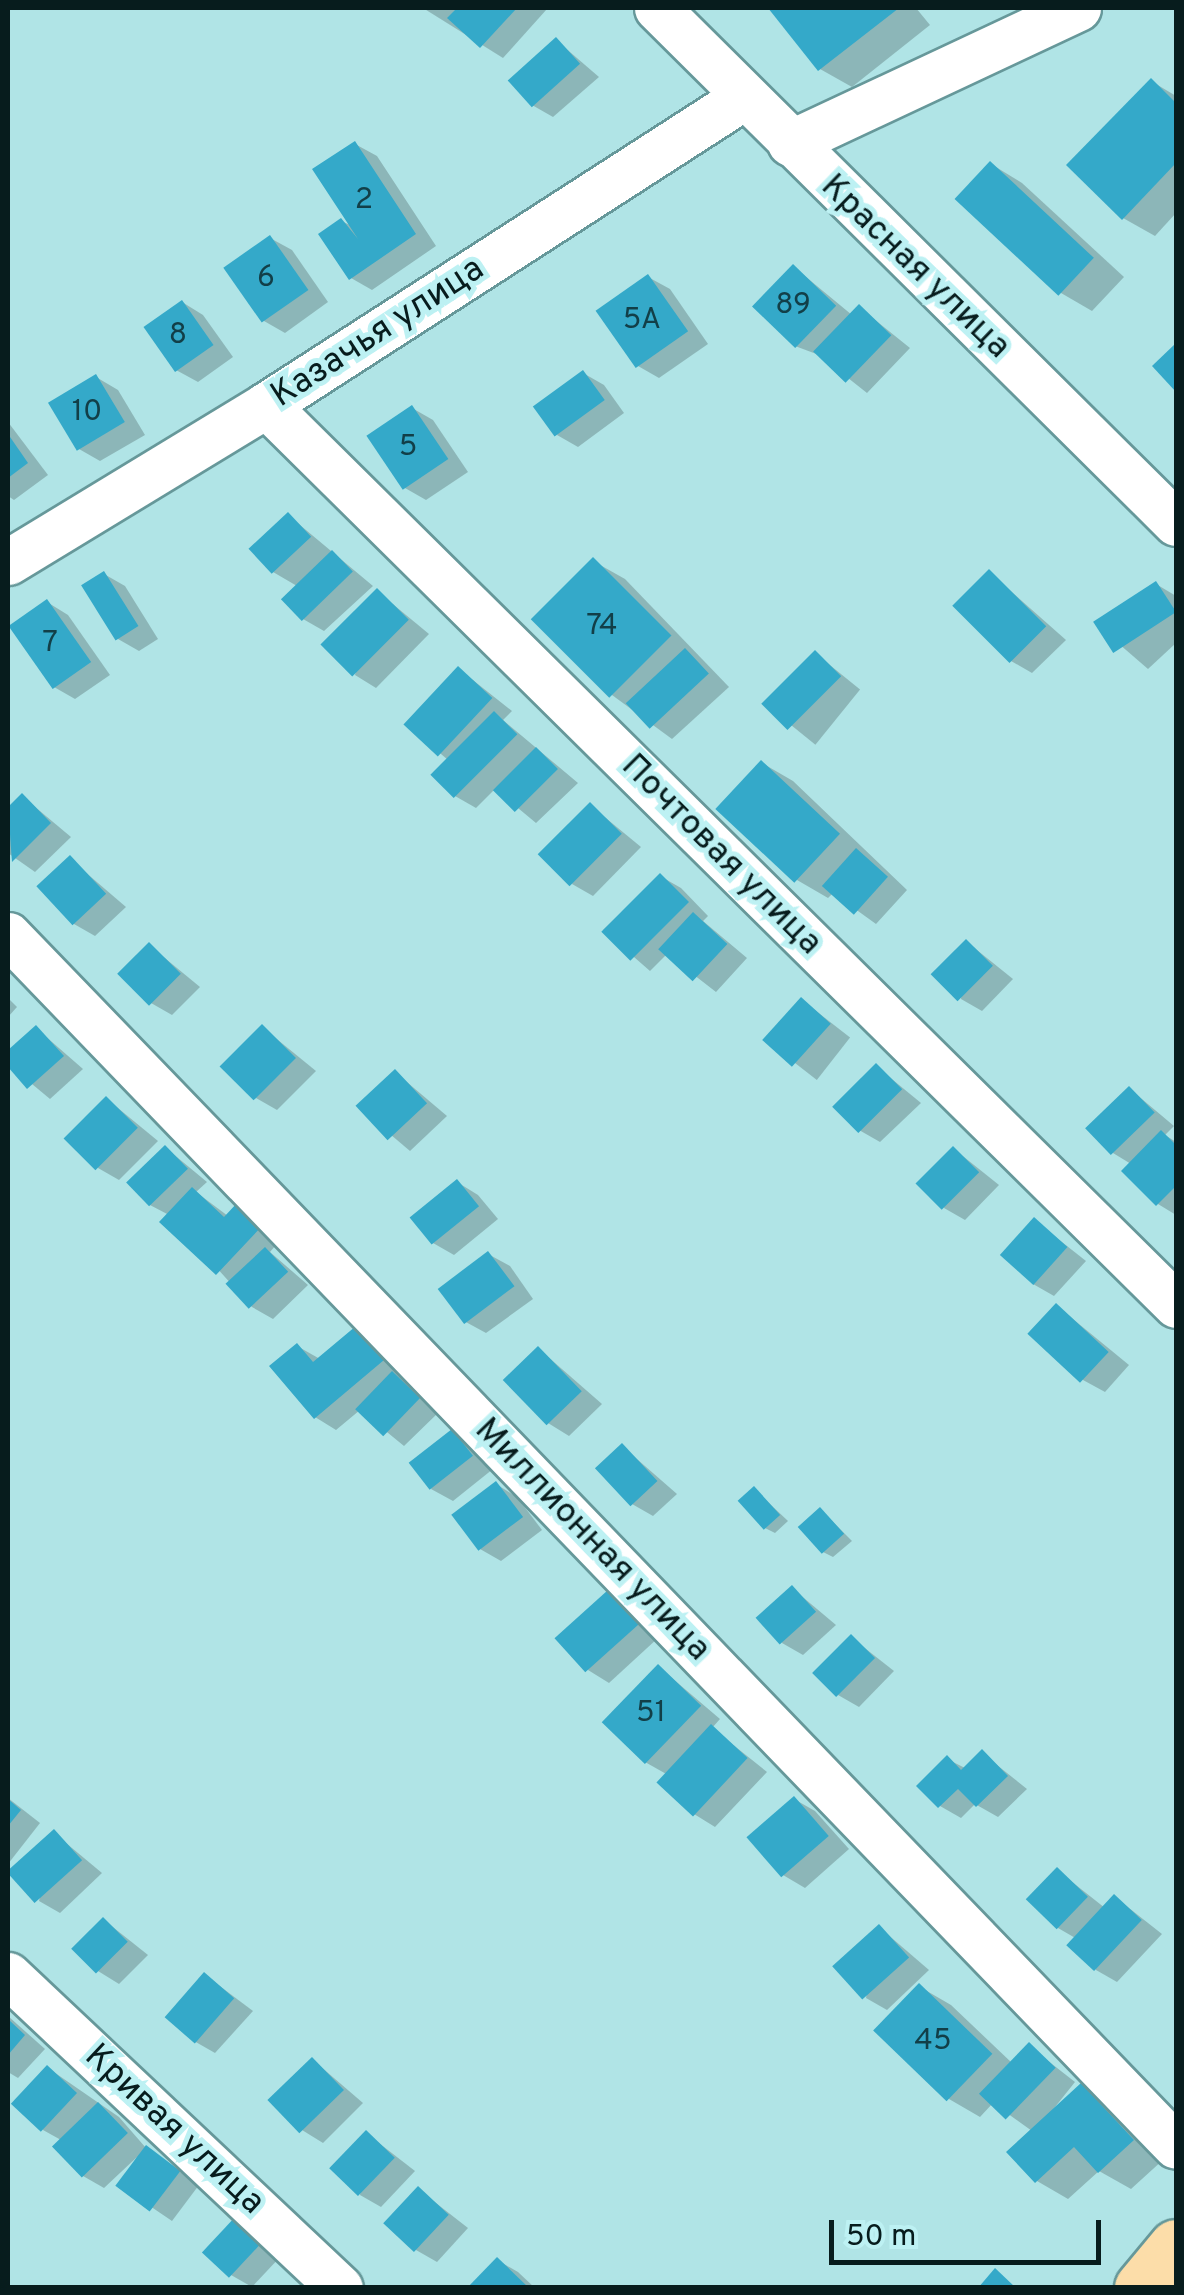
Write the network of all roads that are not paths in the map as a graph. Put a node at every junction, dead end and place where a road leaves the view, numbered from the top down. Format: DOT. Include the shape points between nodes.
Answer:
graph roads {
  1 [pos="657,8"];
  2 [pos="1078,8"];
  3 [pos="744,97"];
  4 [pos="790,143"];
  5 [pos="266,405"];
  6 [pos="1176,522"];
  7 [pos="8,562"];
  8 [pos="8,935"];
  9 [pos="1176,1305"];
  10 [pos="8,1974"];
  11 [pos="1176,2146"];
  12 [pos="1176,2248"];
  13 [pos="340,2288"];
  14 [pos="1142,2288"];
  1 -- 3 [label="street, Красная улица"];
  2 -- 4 [label="street"];
  3 -- 4 [label="street, Красная улица"];
  3 -- 5 [label="street, Казачья улица"];
  4 -- 6 [label="street, Красная улица"];
  5 -- 7 [label="street, Казачья улица"];
  5 -- 9 [label="street, Почтовая улица"];
  8 -- 11 [label="street, Миллионная улица"];
  10 -- 13 [label="street, Кривая улица"];
  12 -- 14 [label="main road"];
}
